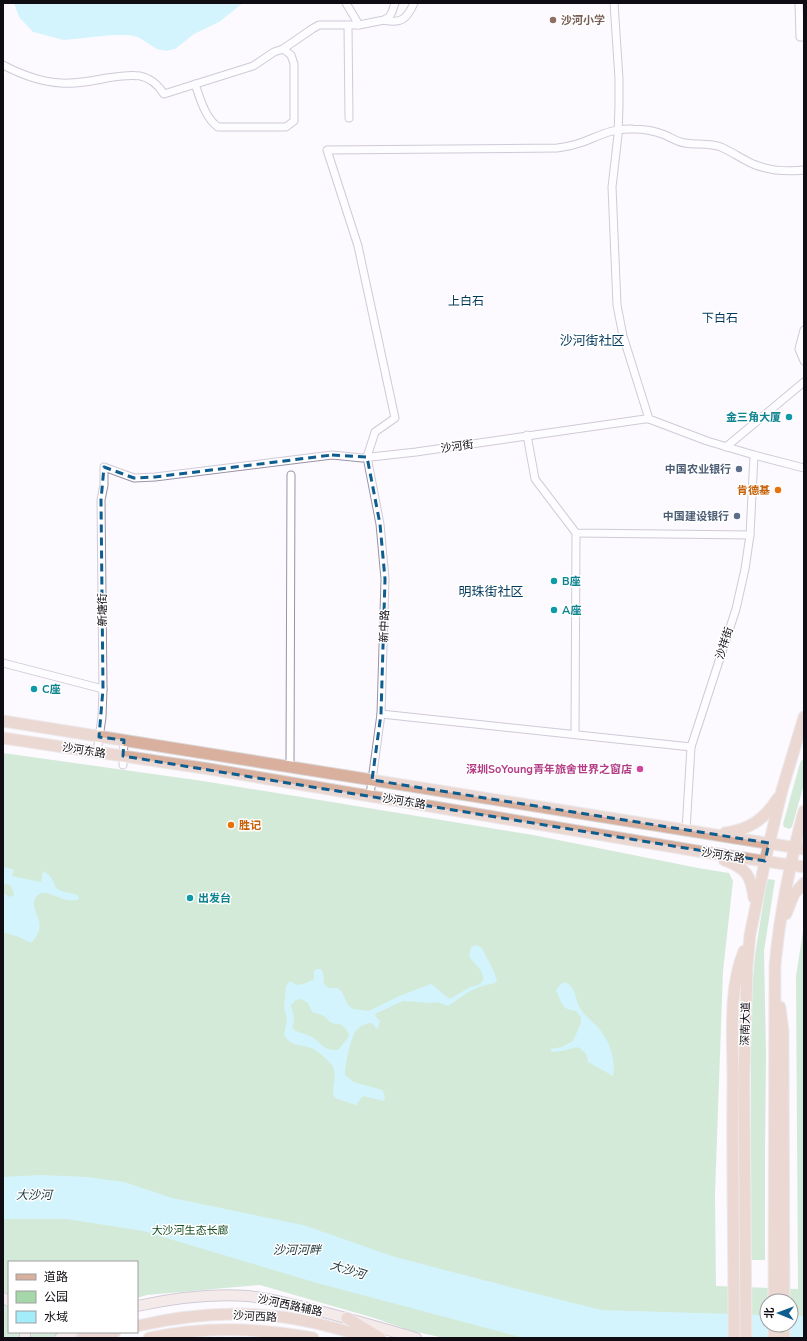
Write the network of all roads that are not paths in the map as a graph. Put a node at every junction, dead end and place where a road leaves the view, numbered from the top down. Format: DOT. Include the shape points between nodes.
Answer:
graph roads {
  1 [pos="346,3"];
  2 [pos="395,3"];
  3 [pos="414,3"];
  4 [pos="614,3"];
  5 [pos="799,3"];
  6 [pos="384,20"];
  7 [pos="348,26"];
  8 [pos="359,26"];
  9 [pos="804,37"];
  10 [pos="283,49"];
  11 [pos="3,65"];
  12 [pos="195,84"];
  13 [pos="349,118"];
  14 [pos="618,130"];
  15 [pos="804,170"];
  16 [pos="804,330"];
  17 [pos="804,361"];
  18 [pos="804,382"];
  19 [pos="649,419"];
  20 [pos="527,435"];
  21 [pos="726,447"];
  22 [pos="754,455"];
  23 [pos="367,457"];
  24 [pos="104,467"];
  25 [pos="804,468"];
  26 [pos="291,475"];
  27 [pos="576,533"];
  28 [pos="750,535"];
  29 [pos="3,663"];
  30 [pos="103,689"];
  31 [pos="381,714"];
  32 [pos="804,717"];
  33 [pos="3,722"];
  34 [pos="575,734"];
  35 [pos="798,736"];
  36 [pos="99,737"];
  37 [pos="3,738"];
  38 [pos="124,740"];
  39 [pos="692,747"];
  40 [pos="97,752"];
  41 [pos="804,752"];
  42 [pos="123,761"];
  43 [pos="290,767"];
  44 [pos="372,780"];
  45 [pos="782,790"];
  46 [pos="370,795"];
  47 [pos="804,811"];
  48 [pos="686,830"];
  49 [pos="710,834"];
  50 [pos="769,843"];
  51 [pos="799,848"];
  52 [pos="703,852"];
  53 [pos="764,861"];
  54 [pos="790,865"];
  55 [pos="804,867"];
  56 [pos="804,883"];
  57 [pos="755,904"];
  58 [pos="750,935"];
  59 [pos="777,939"];
  60 [pos="775,965"];
  61 [pos="780,1293"];
  62 [pos="780,1293"];
  63 [pos="138,1306"];
  64 [pos="347,1318"];
  65 [pos="138,1326"];
  66 [pos="280,1332"];
  67 [pos="71,1333"];
  68 [pos="112,1333"];
  69 [pos="413,1337"];
  70 [pos="60,1338"];
  71 [pos="98,1338"];
  72 [pos="149,1338"];
  73 [pos="296,1338"];
  74 [pos="313,1338"];
  75 [pos="371,1338"];
  76 [pos="380,1338"];
  77 [pos="734,1338"];
  78 [pos="746,1338"];
  1 -- 8 [label="street"];
  2 -- 6 [label="street" via="389,17"];
  3 -- 6 [label="street" via="401,21"];
  4 -- 14 [label="street"];
  5 -- 9 [label="street" via="800,37"];
  6 -- 8 [label="street"];
  7 -- 8 [label="street"];
  7 -- 10 [label="street" via="319,26"];
  7 -- 13 [label="street"];
  10 -- 12 [label="street" via="252,66"];
  10 -- 12 [label="street" via="291,55 294,64 294,121 286,127 218,127 210,118"];
  11 -- 12 [label="street" via="21,75 62,83 139,75 159,86 164,94"];
  14 -- 15 [label="street" via="648,130 684,143 713,145 770,170"];
  14 -- 19 [label="street" via="612,193 617,305 623,336"];
  14 -- 23 [label="street" via="556,148 327,150 358,246 395,418 375,432"];
  16 -- 17 [label="street" via="799,349"];
  18 -- 21 [label="street"];
  19 -- 20 [label="street, 沙河街"];
  19 -- 21 [label="street, 沙河街"];
  20 -- 23 [label="street, 沙河街"];
  20 -- 27 [label="street" via="535,479"];
  21 -- 22 [label="street, 沙河街"];
  22 -- 25 [label="street, 沙河街"];
  22 -- 28 [label="street, 沙祥街"];
  23 -- 24 [label="street, 沙河街" via="332,455 148,478 134,478"];
  23 -- 31 [label="street, 新中路" via="380,524 385,579"];
  24 -- 30 [label="street, 新塘街" via="101,500"];
  26 -- 43 [label="street"];
  27 -- 28 [label="street"];
  27 -- 34 [label="street"];
  28 -- 39 [label="street, 沙祥街" via="736,609"];
  29 -- 30 [label="street"];
  30 -- 36 [label="street, 新塘街"];
  31 -- 34 [label="street"];
  31 -- 44 [label="street, 新中路"];
  32 -- 35 [label="main road, 深南大道"];
  33 -- 36 [label="main road, 沙河东路"];
  34 -- 39 [label="street"];
  35 -- 41 [label="main road"];
  35 -- 45 [label="main road, 深南大道"];
  36 -- 38 [label="main road, 沙河东路"];
  36 -- 40 [label="street, 新塘街"];
  37 -- 40 [label="main road, 沙河东路"];
  38 -- 42 [label="street"];
  38 -- 43 [label="main road, 沙河东路"];
  39 -- 48 [label="street, 沙祥街"];
  40 -- 42 [label="main road, 沙河东路"];
  42 -- 46 [label="main road, 沙河东路"];
  43 -- 44 [label="main road, 沙河东路"];
  44 -- 46 [label="street, 新中路"];
  44 -- 48 [label="main road, 沙河东路"];
  45 -- 49 [label="main road" via="766,813 751,826"];
  45 -- 50 [label="main road, 深南大道"];
  46 -- 52 [label="main road, 沙河东路"];
  47 -- 51 [label="main road"];
  48 -- 49 [label="main road, 沙河东路"];
  49 -- 50 [label="main road, 沙河东路"];
  50 -- 51 [label="main road, 沙河东路"];
  50 -- 53 [label="main road, 深南大道"];
  51 -- 54 [label="main road"];
  52 -- 53 [label="main road, 沙河东路"];
  52 -- 57 [label="main road" via="742,868 752,885"];
  53 -- 54 [label="main road, 沙河东路"];
  53 -- 57 [label="main road, 深南大道"];
  54 -- 55 [label="main road, 沙河东路"];
  54 -- 59 [label="main road"];
  56 -- 59 [label="main road" via="794,894"];
  57 -- 58 [label="main road, 深南大道"];
  58 -- 77 [label="main road" via="739,964 734,1001"];
  58 -- 78 [label="main road, 深南大道" via="744,1078"];
  59 -- 60 [label="main road"];
  60 -- 61 [label="main road" via="774,1076"];
  60 -- 62 [label="main road" via="783,1031"];
  63 -- 64 [label="main road, 沙河西路辅路" via="186,1297 247,1296"];
  64 -- 69 [label="main road, 沙河西路辅路"];
  64 -- 76 [label="main road"];
  65 -- 75 [label="main road, 沙河西路" via="196,1316 256,1315 308,1322"];
  66 -- 72 [label="main road, 沙河西路" via="216,1329"];
  66 -- 73 [label="main road"];
  66 -- 74 [label="main road, 沙河西路"];
  67 -- 70 [label="main road"];
  68 -- 71 [label="main road"];
}
